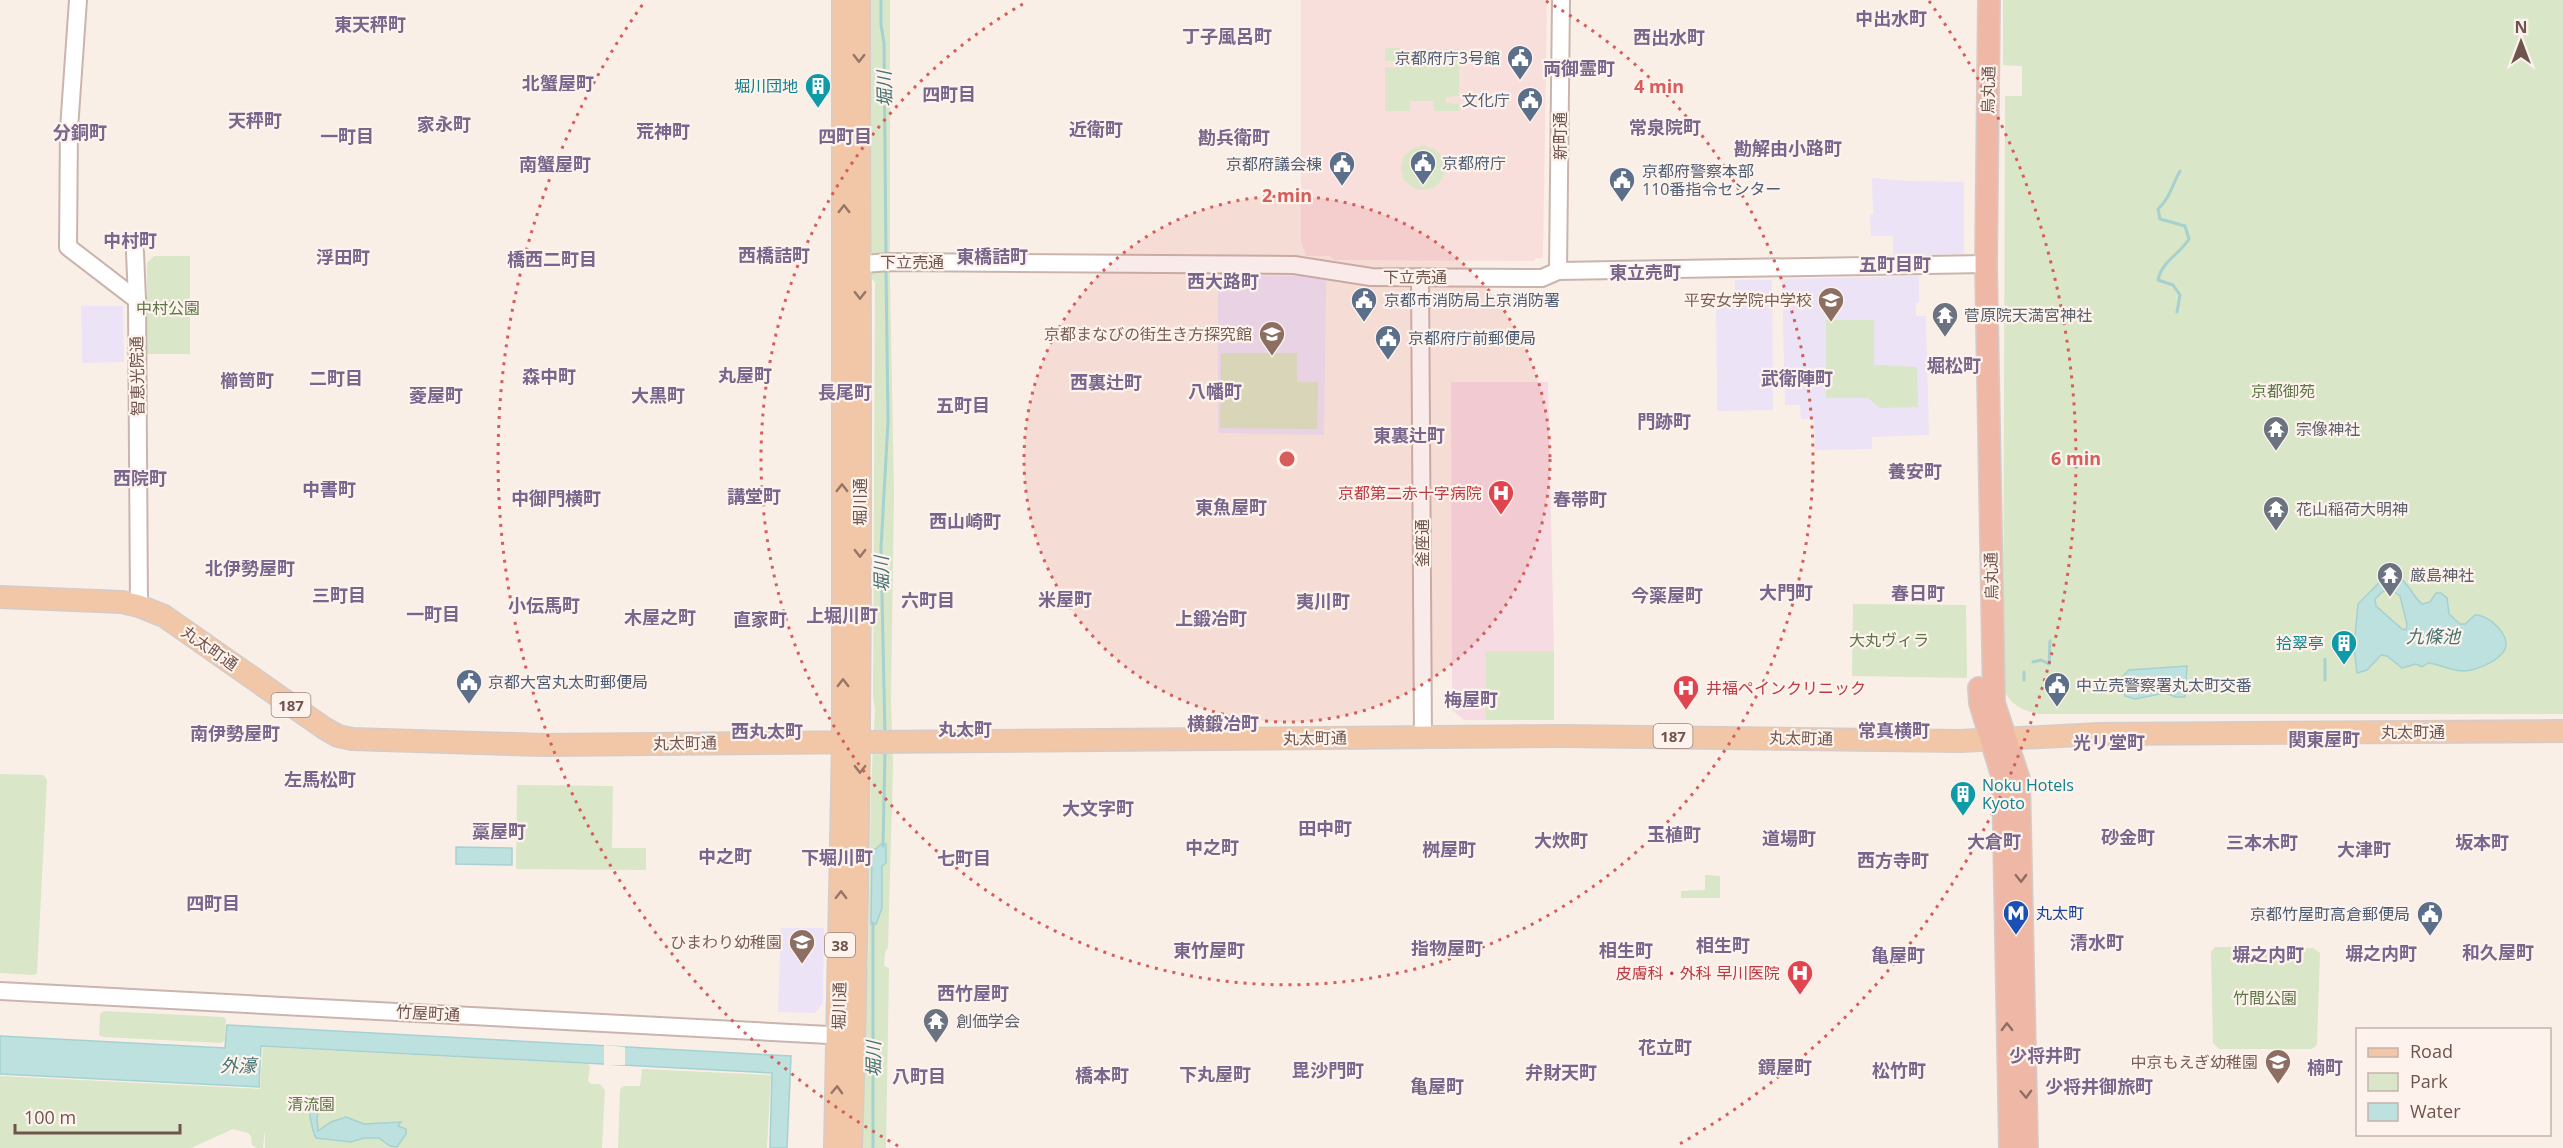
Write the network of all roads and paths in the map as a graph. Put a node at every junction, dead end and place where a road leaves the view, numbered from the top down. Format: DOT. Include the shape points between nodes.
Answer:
graph roads {
  1 [pos="78,0"];
  2 [pos="843,0"];
  3 [pos="859,0"];
  4 [pos="1561,0"];
  5 [pos="1976,0"];
  6 [pos="1989,0"];
  7 [pos="135,252"];
  8 [pos="859,264"];
  9 [pos="1980,265"];
  10 [pos="1558,271"];
  11 [pos="1420,277"];
  12 [pos="137,300"];
  13 [pos="0,597"];
  14 [pos="139,606"];
  15 [pos="2563,731"];
  16 [pos="1423,737"];
  17 [pos="1999,738"];
  18 [pos="867,741"];
  19 [pos="0,991"];
  20 [pos="847,1036"];
  21 [pos="835,1148"];
  22 [pos="851,1148"];
  23 [pos="2010,1148"];
  24 [pos="2027,1148"];
  1 -- 12 [label="street" via="69,129 68,247"];
  8 -- 2 [label="main road, 堀川通 / 38, one-way"];
  3 -- 8 [label="main road, 堀川通 / 38, one-way"];
  4 -- 10 [label="street, 新町通"];
  5 -- 9 [label="highway, 烏丸通"];
  6 -- 9 [label="highway, 烏丸通"];
  7 -- 12 [label="street, 智恵光院通"];
  8 -- 11 [label="street, 下立売通" via="1294,265 1371,277"];
  8 -- 18 [label="main road, 堀川通 / 38"];
  9 -- 10 [label="street, 下立売通"];
  9 -- 17 [label="highway, 烏丸通" via="1980,703"];
  10 -- 11 [label="street, 下立売通" via="1542,278"];
  11 -- 16 [label="street, 釜座通"];
  12 -- 14 [label="street, 智恵光院通"];
  13 -- 14 [label="main road, 丸太町通 / 187"];
  14 -- 18 [label="main road, 丸太町通 / 187" via="164,616 324,728 349,739 544,745"];
  15 -- 17 [label="main road, 丸太町通 / 187"];
  16 -- 17 [label="main road, 丸太町通 / 187" via="1960,741"];
  16 -- 18 [label="main road, 丸太町通 / 187"];
  23 -- 17 [label="highway, 烏丸通, one-way"];
  17 -- 24 [label="highway, 烏丸通, one-way" via="2019,779"];
  18 -- 20 [label="main road, 堀川通 / 38"];
  19 -- 20 [label="street, 竹屋町通"];
  21 -- 20 [label="main road, 堀川通 / 38, one-way"];
  20 -- 22 [label="main road, 堀川通 / 38"];
}
